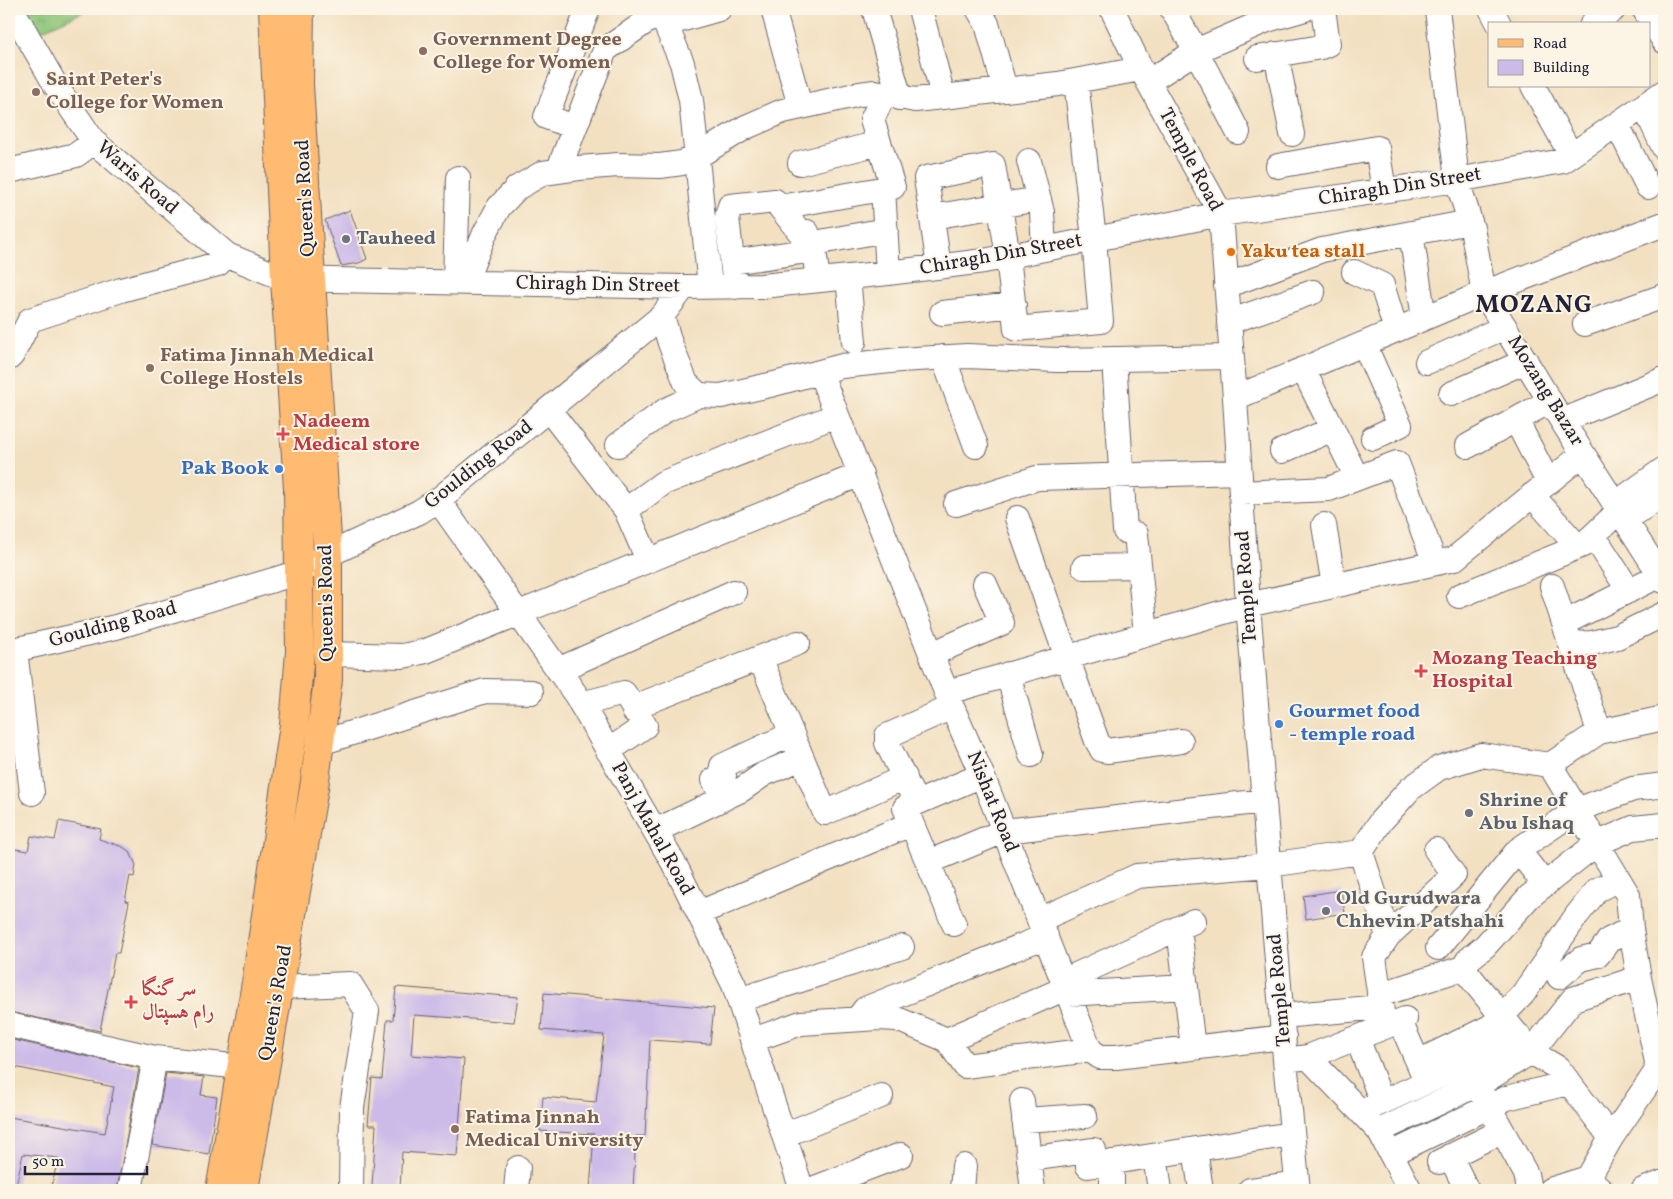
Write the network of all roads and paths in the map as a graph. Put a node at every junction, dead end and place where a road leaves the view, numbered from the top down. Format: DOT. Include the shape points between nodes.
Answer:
graph roads {
  1 [pos="12,9"];
  2 [pos="272,9"];
  3 [pos="300,9"];
  4 [pos="588,9"];
  5 [pos="719,9"];
  6 [pos="773,9"];
  7 [pos="874,9"];
  8 [pos="920,9"];
  9 [pos="978,9"];
  10 [pos="1112,9"];
  11 [pos="1172,9"];
  12 [pos="1305,9"];
  13 [pos="1323,9"];
  14 [pos="1437,9"];
  15 [pos="1491,9"];
  16 [pos="1644,9"];
  17 [pos="1613,10"];
  18 [pos="662,15"];
  19 [pos="1498,22"];
  20 [pos="1595,22"];
  21 [pos="1650,22"];
  22 [pos="1650,22"];
  23 [pos="1659,42"];
  24 [pos="1196,51"];
  25 [pos="1145,76"];
  26 [pos="1076,81"];
  27 [pos="1534,88"];
  28 [pos="1005,90"];
  29 [pos="1664,92"];
  30 [pos="892,96"];
  31 [pos="943,96"];
  32 [pos="800,106"];
  33 [pos="1644,106"];
  34 [pos="1617,124"];
  35 [pos="575,127"];
  36 [pos="1238,132"];
  37 [pos="1292,134"];
  38 [pos="94,142"];
  39 [pos="880,143"];
  40 [pos="1664,148"];
  41 [pos="1571,154"];
  42 [pos="696,157"];
  43 [pos="1029,161"];
  44 [pos="800,164"];
  45 [pos="1278,166"];
  46 [pos="9,171"];
  47 [pos="558,171"];
  48 [pos="458,178"];
  49 [pos="1457,180"];
  50 [pos="1648,187"];
  51 [pos="883,188"];
  52 [pos="1384,190"];
  53 [pos="1039,199"];
  54 [pos="804,204"];
  55 [pos="999,206"];
  56 [pos="780,207"];
  57 [pos="1221,214"];
  58 [pos="932,217"];
  59 [pos="1470,222"];
  60 [pos="1664,224"];
  61 [pos="886,230"];
  62 [pos="1411,233"];
  63 [pos="1094,239"];
  64 [pos="811,247"];
  65 [pos="1044,249"];
  66 [pos="227,255"];
  67 [pos="1008,256"];
  68 [pos="732,262"];
  69 [pos="939,267"];
  70 [pos="1354,272"];
  71 [pos="888,273"];
  72 [pos="848,277"];
  73 [pos="298,279"];
  74 [pos="818,280"];
  75 [pos="460,282"];
  76 [pos="1226,286"];
  77 [pos="684,287"];
  78 [pos="710,287"];
  79 [pos="735,287"];
  80 [pos="1313,292"];
  81 [pos="1484,293"];
  82 [pos="1664,296"];
  83 [pos="1014,305"];
  84 [pos="942,313"];
  85 [pos="662,316"];
  86 [pos="1424,318"];
  87 [pos="1229,322"];
  88 [pos="1585,324"];
  89 [pos="1505,327"];
  90 [pos="1396,330"];
  91 [pos="854,342"];
  92 [pos="1364,344"];
  93 [pos="943,357"];
  94 [pos="9,358"];
  95 [pos="1232,358"];
  96 [pos="1114,359"];
  97 [pos="1427,362"];
  98 [pos="1526,362"];
  99 [pos="1303,369"];
  100 [pos="820,372"];
  101 [pos="1664,379"];
  102 [pos="1451,394"];
  103 [pos="699,395"];
  104 [pos="1235,398"];
  105 [pos="549,410"];
  106 [pos="1556,411"];
  107 [pos="837,415"];
  108 [pos="1516,420"];
  109 [pos="1333,429"];
  110 [pos="1373,438"];
  111 [pos="618,445"];
  112 [pos="976,446"];
  113 [pos="1468,446"];
  114 [pos="1282,451"];
  115 [pos="1583,454"];
  116 [pos="1664,469"];
  117 [pos="861,474"];
  118 [pos="1122,476"];
  119 [pos="1357,478"];
  120 [pos="1240,482"];
  121 [pos="1540,489"];
  122 [pos="1664,494"];
  123 [pos="438,500"];
  124 [pos="956,504"];
  125 [pos="626,510"];
  126 [pos="1620,512"];
  127 [pos="1017,518"];
  128 [pos="1324,525"];
  129 [pos="1586,541"];
  130 [pos="328,555"];
  131 [pos="648,560"];
  132 [pos="1435,563"];
  133 [pos="1139,566"];
  134 [pos="1084,567"];
  135 [pos="1660,570"];
  136 [pos="300,572"];
  137 [pos="985,584"];
  138 [pos="1334,586"];
  139 [pos="1552,586"];
  140 [pos="1629,590"];
  141 [pos="734,592"];
  142 [pos="1459,596"];
  143 [pos="1248,605"];
  144 [pos="518,612"];
  145 [pos="1664,614"];
  146 [pos="1146,634"];
  147 [pos="1567,634"];
  148 [pos="798,643"];
  149 [pos="12,651"];
  150 [pos="328,654"];
  151 [pos="932,654"];
  152 [pos="760,658"];
  153 [pos="1067,658"];
  154 [pos="558,670"];
  155 [pos="1008,674"];
  156 [pos="531,692"];
  157 [pos="950,700"];
  158 [pos="581,704"];
  159 [pos="634,711"];
  160 [pos="1664,718"];
  161 [pos="1599,732"];
  162 [pos="792,734"];
  163 [pos="1181,742"];
  164 [pos="320,743"];
  165 [pos="608,751"];
  166 [pos="1031,754"];
  167 [pos="802,758"];
  168 [pos="1550,765"];
  169 [pos="982,775"];
  170 [pos="905,777"];
  171 [pos="1664,785"];
  172 [pos="32,793"];
  173 [pos="723,799"];
  174 [pos="1264,801"];
  175 [pos="1576,810"];
  176 [pos="914,813"];
  177 [pos="1664,825"];
  178 [pos="655,831"];
  179 [pos="1004,831"];
  180 [pos="1596,844"];
  181 [pos="1436,850"];
  182 [pos="1518,850"];
  183 [pos="1360,852"];
  184 [pos="929,862"];
  185 [pos="1269,865"];
  186 [pos="1618,878"];
  187 [pos="1544,885"];
  188 [pos="699,913"];
  189 [pos="954,924"];
  190 [pos="1042,928"];
  191 [pos="1631,929"];
  192 [pos="1388,936"];
  193 [pos="902,947"];
  194 [pos="1438,948"];
  195 [pos="1463,968"];
  196 [pos="1559,977"];
  197 [pos="1639,978"];
  198 [pos="1186,987"];
  199 [pos="279,988"];
  200 [pos="1066,988"];
  201 [pos="739,1000"];
  202 [pos="1390,1014"];
  203 [pos="1502,1016"];
  204 [pos="856,1019"];
  205 [pos="9,1025"];
  206 [pos="1357,1038"];
  207 [pos="752,1040"];
  208 [pos="947,1040"];
  209 [pos="1290,1043"];
  210 [pos="1524,1044"];
  211 [pos="1193,1048"];
  212 [pos="1090,1050"];
  213 [pos="155,1058"];
  214 [pos="242,1066"];
  215 [pos="1422,1072"];
  216 [pos="1568,1083"];
  217 [pos="1477,1085"];
  218 [pos="881,1096"];
  219 [pos="1382,1102"];
  220 [pos="1489,1107"];
  221 [pos="1361,1112"];
  222 [pos="1085,1116"];
  223 [pos="1379,1131"];
  224 [pos="1502,1131"];
  225 [pos="1292,1134"];
  226 [pos="784,1135"];
  227 [pos="1610,1138"];
  228 [pos="1195,1149"];
  229 [pos="1391,1154"];
  230 [pos="901,1155"];
  231 [pos="1154,1156"];
  232 [pos="1029,1159"];
  233 [pos="1098,1159"];
  234 [pos="964,1166"];
  235 [pos="1595,1184"];
  236 [pos="1298,1186"];
  237 [pos="130,1190"];
  238 [pos="220,1190"];
  239 [pos="244,1190"];
  240 [pos="351,1190"];
  241 [pos="802,1190"];
  242 [pos="810,1190"];
  243 [pos="962,1190"];
  244 [pos="1033,1190"];
  245 [pos="1112,1190"];
  246 [pos="1160,1190"];
  247 [pos="1201,1190"];
  248 [pos="1250,1190"];
  249 [pos="1410,1190"];
  250 [pos="1467,1190"];
  251 [pos="1529,1190"];
  252 [pos="1550,1190"];
  1 -- 38 [label="street, Waris Road" via="56,86"];
  2 -- 73 [label="main road, Queen's Road"];
  3 -- 73 [label="main road, Queen's Road"];
  4 -- 35 [label="street" via="546,117"];
  5 -- 18 [label="street"];
  6 -- 32 [label="street"];
  7 -- 30 [label="street"];
  8 -- 31 [label="street"];
  9 -- 28 [label="street" via="987,24"];
  10 -- 25 [label="street, Temple Road"];
  11 -- 24 [label="street"];
  12 -- 24 [label="street" via="1266,20"];
  13 -- 37 [label="street" via="1328,44 1266,56"];
  14 -- 49 [label="street, Mozang Bazar"];
  15 -- 19 [label="street"];
  16 -- 22 [label="street"];
  17 -- 20 [label="street"];
  18 -- 35 [label="street" via="605,50"];
  18 -- 42 [label="street" via="682,63 691,100"];
  21 -- 23 [label="street"];
  24 -- 25 [label="street"];
  24 -- 36 [label="street"];
  25 -- 26 [label="street"];
  25 -- 57 [label="street, Temple Road"];
  26 -- 28 [label="street"];
  26 -- 63 [label="street"];
  27 -- 41 [label="street"];
  28 -- 31 [label="street"];
  29 -- 33 [label="street, Chiragh Din Street"];
  30 -- 31 [label="street" via="915,100"];
  30 -- 32 [label="street" via="875,92"];
  30 -- 39 [label="street" via="872,120"];
  32 -- 42 [label="street" via="746,127"];
  33 -- 34 [label="street, Chiragh Din Street"];
  33 -- 40 [label="street"];
  34 -- 41 [label="street, Chiragh Din Street"];
  34 -- 50 [label="street"];
  35 -- 47 [label="street"];
  38 -- 46 [label="street" via="76,155"];
  38 -- 66 [label="street, Waris Road"];
  39 -- 44 [label="street"];
  39 -- 51 [label="street" via="893,187"];
  41 -- 49 [label="street, Chiragh Din Street" via="1563,161"];
  42 -- 47 [label="street" via="660,166 618,165"];
  42 -- 78 [label="street"];
  43 -- 53 [label="street"];
  45 -- 52 [label="street" via="1377,148"];
  47 -- 75 [label="street" via="543,173 517,188 499,207"];
  48 -- 75 [label="street"];
  49 -- 52 [label="street, Chiragh Din Street"];
  49 -- 59 [label="street, Mozang Bazar"];
  51 -- 54 [label="street"];
  51 -- 61 [label="street"];
  52 -- 57 [label="street, Chiragh Din Street"];
  53 -- 55 [label="street"];
  53 -- 65 [label="street"];
  54 -- 56 [label="street"];
  54 -- 64 [label="street"];
  55 -- 58 [label="street"];
  55 -- 58 [label="street" via="993,165 926,178"];
  55 -- 67 [label="street"];
  56 -- 64 [label="street"];
  56 -- 68 [label="street" via="775,201 730,206 727,217"];
  57 -- 63 [label="street, Chiragh Din Street"];
  57 -- 76 [label="street, Temple Road"];
  58 -- 69 [label="street"];
  59 -- 62 [label="street"];
  59 -- 81 [label="street, Mozang Bazar"];
  60 -- 81 [label="street"];
  61 -- 64 [label="street"];
  61 -- 71 [label="street"];
  62 -- 76 [label="street" via="1322,250"];
  62 -- 86 [label="street"];
  63 -- 65 [label="street, Chiragh Din Street"];
  63 -- 83 [label="street" via="1101,321 1016,329"];
  64 -- 68 [label="street"];
  64 -- 74 [label="street"];
  65 -- 67 [label="street, Chiragh Din Street"];
  66 -- 73 [label="street, Waris Road"];
  66 -- 94 [label="street" via="218,264 121,290 30,320"];
  67 -- 69 [label="street, Chiragh Din Street"];
  67 -- 83 [label="street"];
  68 -- 79 [label="street"];
  69 -- 71 [label="street, Chiragh Din Street"];
  70 -- 90 [label="street" via="1382,285"];
  71 -- 72 [label="street, Chiragh Din Street"];
  72 -- 74 [label="street, Chiragh Din Street"];
  72 -- 91 [label="street"];
  73 -- 75 [label="street, Chiragh Din Street"];
  73 -- 130 [label="main road, Queen's Road"];
  73 -- 136 [label="main road, Queen's Road"];
  74 -- 79 [label="street, Chiragh Din Street"];
  75 -- 77 [label="street, Chiragh Din Street"];
  76 -- 87 [label="street, Temple Road"];
  77 -- 78 [label="street, Chiragh Din Street"];
  77 -- 85 [label="street, Goulding Road"];
  78 -- 79 [label="street, Chiragh Din Street"];
  80 -- 87 [label="street"];
  81 -- 86 [label="street"];
  81 -- 89 [label="street, Mozang Bazar"];
  82 -- 88 [label="street"];
  83 -- 84 [label="street"];
  85 -- 103 [label="street" via="686,383"];
  85 -- 105 [label="street, Goulding Road"];
  86 -- 90 [label="street"];
  87 -- 95 [label="street, Temple Road"];
  89 -- 97 [label="street"];
  89 -- 98 [label="street, Mozang Bazar"];
  90 -- 92 [label="street"];
  92 -- 99 [label="street"];
  92 -- 110 [label="street" via="1400,425"];
  93 -- 96 [label="street"];
  93 -- 100 [label="street" via="842,366"];
  93 -- 112 [label="street"];
  95 -- 96 [label="street"];
  95 -- 104 [label="street, Temple Road"];
  96 -- 118 [label="street"];
  98 -- 102 [label="street"];
  98 -- 106 [label="street, Mozang Bazar"];
  99 -- 104 [label="street"];
  99 -- 109 [label="street"];
  100 -- 103 [label="street" via="721,396"];
  100 -- 107 [label="street, Nishat Road"];
  101 -- 106 [label="street"];
  103 -- 111 [label="street" via="666,410"];
  104 -- 120 [label="street, Temple Road"];
  105 -- 123 [label="street, Goulding Road"];
  105 -- 125 [label="street"];
  106 -- 108 [label="street"];
  106 -- 115 [label="street, Mozang Bazar"];
  107 -- 117 [label="street, Nishat Road"];
  107 -- 125 [label="street" via="664,483"];
  108 -- 113 [label="street"];
  108 -- 121 [label="street"];
  109 -- 114 [label="street"];
  109 -- 119 [label="street"];
  115 -- 121 [label="street"];
  115 -- 126 [label="street, Mozang Bazar"];
  116 -- 126 [label="street"];
  117 -- 131 [label="street"];
  117 -- 151 [label="street, Nishat Road"];
  118 -- 120 [label="street"];
  118 -- 124 [label="street" via="1037,478"];
  118 -- 133 [label="street" via="1130,533"];
  119 -- 120 [label="street" via="1329,488"];
  119 -- 132 [label="street" via="1397,463"];
  120 -- 143 [label="street, Temple Road"];
  121 -- 129 [label="street"];
  121 -- 132 [label="street" via="1454,559"];
  122 -- 126 [label="street"];
  123 -- 130 [label="street, Goulding Road"];
  123 -- 144 [label="street, Panj Mahal Road"];
  125 -- 131 [label="street"];
  126 -- 129 [label="street"];
  126 -- 135 [label="street, Mozang Bazar"];
  127 -- 153 [label="street"];
  128 -- 138 [label="street"];
  129 -- 140 [label="street"];
  129 -- 142 [label="street"];
  130 -- 136 [label="street, Goulding Road"];
  130 -- 150 [label="main road, Queen's Road"];
  131 -- 144 [label="street"];
  132 -- 138 [label="street"];
  133 -- 134 [label="street"];
  133 -- 146 [label="street"];
  135 -- 140 [label="street"];
  136 -- 149 [label="street, Goulding Road" via="116,627"];
  136 -- 214 [label="main road, Queen's Road" via="300,652 294,725"];
  137 -- 151 [label="street" via="1002,623"];
  138 -- 143 [label="street"];
  139 -- 147 [label="street"];
  140 -- 147 [label="street"];
  141 -- 154 [label="street"];
  143 -- 146 [label="street"];
  143 -- 174 [label="street, Temple Road"];
  144 -- 150 [label="street" via="426,651 403,656"];
  144 -- 154 [label="street, Panj Mahal Road"];
  145 -- 147 [label="street" via="1618,637 1592,643"];
  146 -- 153 [label="street"];
  147 -- 161 [label="street"];
  148 -- 152 [label="street"];
  149 -- 172 [label="street"];
  150 -- 164 [label="main road, Queen's Road"];
  151 -- 157 [label="street, Nishat Road"];
  152 -- 159 [label="street" via="647,702"];
  152 -- 162 [label="street"];
  153 -- 155 [label="street"];
  153 -- 163 [label="street" via="1102,750"];
  154 -- 158 [label="street, Panj Mahal Road"];
  155 -- 157 [label="street"];
  155 -- 166 [label="street"];
  156 -- 164 [label="street" via="485,690"];
  157 -- 169 [label="street, Nishat Road"];
  157 -- 170 [label="street" via="887,736 887,743"];
  158 -- 159 [label="street" via="624,693"];
  158 -- 165 [label="street, Panj Mahal Road"];
  159 -- 165 [label="street" via="645,726"];
  160 -- 161 [label="street"];
  161 -- 168 [label="street"];
  162 -- 167 [label="street"];
  162 -- 173 [label="street" via="722,766 724,776 714,780"];
  164 -- 199 [label="main road, Queen's Road"];
  165 -- 178 [label="street, Panj Mahal Road"];
  167 -- 170 [label="street" via="825,813"];
  167 -- 173 [label="street" via="764,774"];
  168 -- 175 [label="street"];
  168 -- 183 [label="street" via="1481,755 1439,768 1410,789 1381,821"];
  169 -- 176 [label="street"];
  169 -- 179 [label="street, Nishat Road"];
  170 -- 176 [label="street"];
  171 -- 175 [label="street" via="1633,788"];
  173 -- 178 [label="street"];
  174 -- 179 [label="street"];
  174 -- 185 [label="street, Temple Road"];
  175 -- 180 [label="street"];
  175 -- 182 [label="street"];
  176 -- 184 [label="street"];
  176 -- 188 [label="street"];
  177 -- 180 [label="street" via="1633,828"];
  178 -- 188 [label="street, Panj Mahal Road"];
  179 -- 184 [label="street"];
  179 -- 190 [label="street, Nishat Road"];
  180 -- 186 [label="street"];
  180 -- 187 [label="street"];
  181 -- 192 [label="street" via="1454,875"];
  182 -- 187 [label="street"];
  182 -- 194 [label="street"];
  183 -- 185 [label="street"];
  183 -- 192 [label="street"];
  184 -- 189 [label="street"];
  185 -- 190 [label="street" via="1137,876"];
  185 -- 209 [label="street, Temple Road"];
  186 -- 191 [label="street" via="1628,895"];
  186 -- 203 [label="street" via="1597,890 1523,994"];
  187 -- 195 [label="street"];
  188 -- 201 [label="street, Panj Mahal Road"];
  190 -- 200 [label="street, Nishat Road"];
  190 -- 204 [label="street" via="865,1010"];
  191 -- 196 [label="street" via="1609,940 1598,954 1581,959"];
  191 -- 197 [label="street"];
  192 -- 202 [label="street" via="1374,957"];
  193 -- 201 [label="street"];
  195 -- 202 [label="street"];
  195 -- 203 [label="street"];
  197 -- 210 [label="street" via="1573,999"];
  197 -- 227 [label="street" via="1658,1062 1656,1072"];
  198 -- 200 [label="street"];
  198 -- 200 [label="street" via="1187,924"];
  198 -- 211 [label="street"];
  199 -- 239 [label="main road, Queen's Road"];
  199 -- 240 [label="street" via="350,984 367,1011 352,1108"];
  200 -- 208 [label="street"];
  200 -- 212 [label="street, Nishat Road"];
  201 -- 207 [label="street, Panj Mahal Road"];
  202 -- 206 [label="street"];
  202 -- 209 [label="street"];
  202 -- 215 [label="street"];
  203 -- 210 [label="street"];
  203 -- 215 [label="street"];
  204 -- 207 [label="street" via="801,1023"];
  204 -- 208 [label="street" via="897,1019"];
  205 -- 213 [label="street"];
  206 -- 209 [label="street"];
  206 -- 219 [label="street"];
  207 -- 226 [label="street, Panj Mahal Road"];
  208 -- 212 [label="street" via="965,1066"];
  209 -- 211 [label="street"];
  209 -- 221 [label="street"];
  209 -- 225 [label="street, Temple Road"];
  210 -- 215 [label="street"];
  210 -- 216 [label="street" via="1558,1068"];
  210 -- 217 [label="street"];
  211 -- 212 [label="street" via="1116,1057 1100,1057"];
  213 -- 214 [label="street"];
  213 -- 237 [label="street"];
  214 -- 238 [label="main road, Queen's Road"];
  215 -- 219 [label="street"];
  216 -- 220 [label="street" via="1507,1098"];
  216 -- 227 [label="street"];
  217 -- 220 [label="street"];
  217 -- 223 [label="street"];
  218 -- 226 [label="street"];
  219 -- 221 [label="street"];
  220 -- 224 [label="street"];
  220 -- 229 [label="street"];
  221 -- 223 [label="street"];
  222 -- 232 [label="street" via="1023,1110"];
  223 -- 229 [label="street"];
  224 -- 250 [label="street" via="1444,1159"];
  224 -- 251 [label="street" via="1526,1174"];
  225 -- 228 [label="street"];
  225 -- 236 [label="street, Temple Road"];
  226 -- 241 [label="street, Panj Mahal Road"];
  227 -- 235 [label="street"];
  228 -- 231 [label="street"];
  228 -- 247 [label="street"];
  229 -- 249 [label="street"];
  230 -- 242 [label="street"];
  231 -- 233 [label="street"];
  231 -- 246 [label="street"];
  232 -- 233 [label="street"];
  232 -- 244 [label="street"];
  233 -- 245 [label="street"];
  234 -- 243 [label="street"];
  235 -- 252 [label="street"];
  236 -- 248 [label="street"];
}
